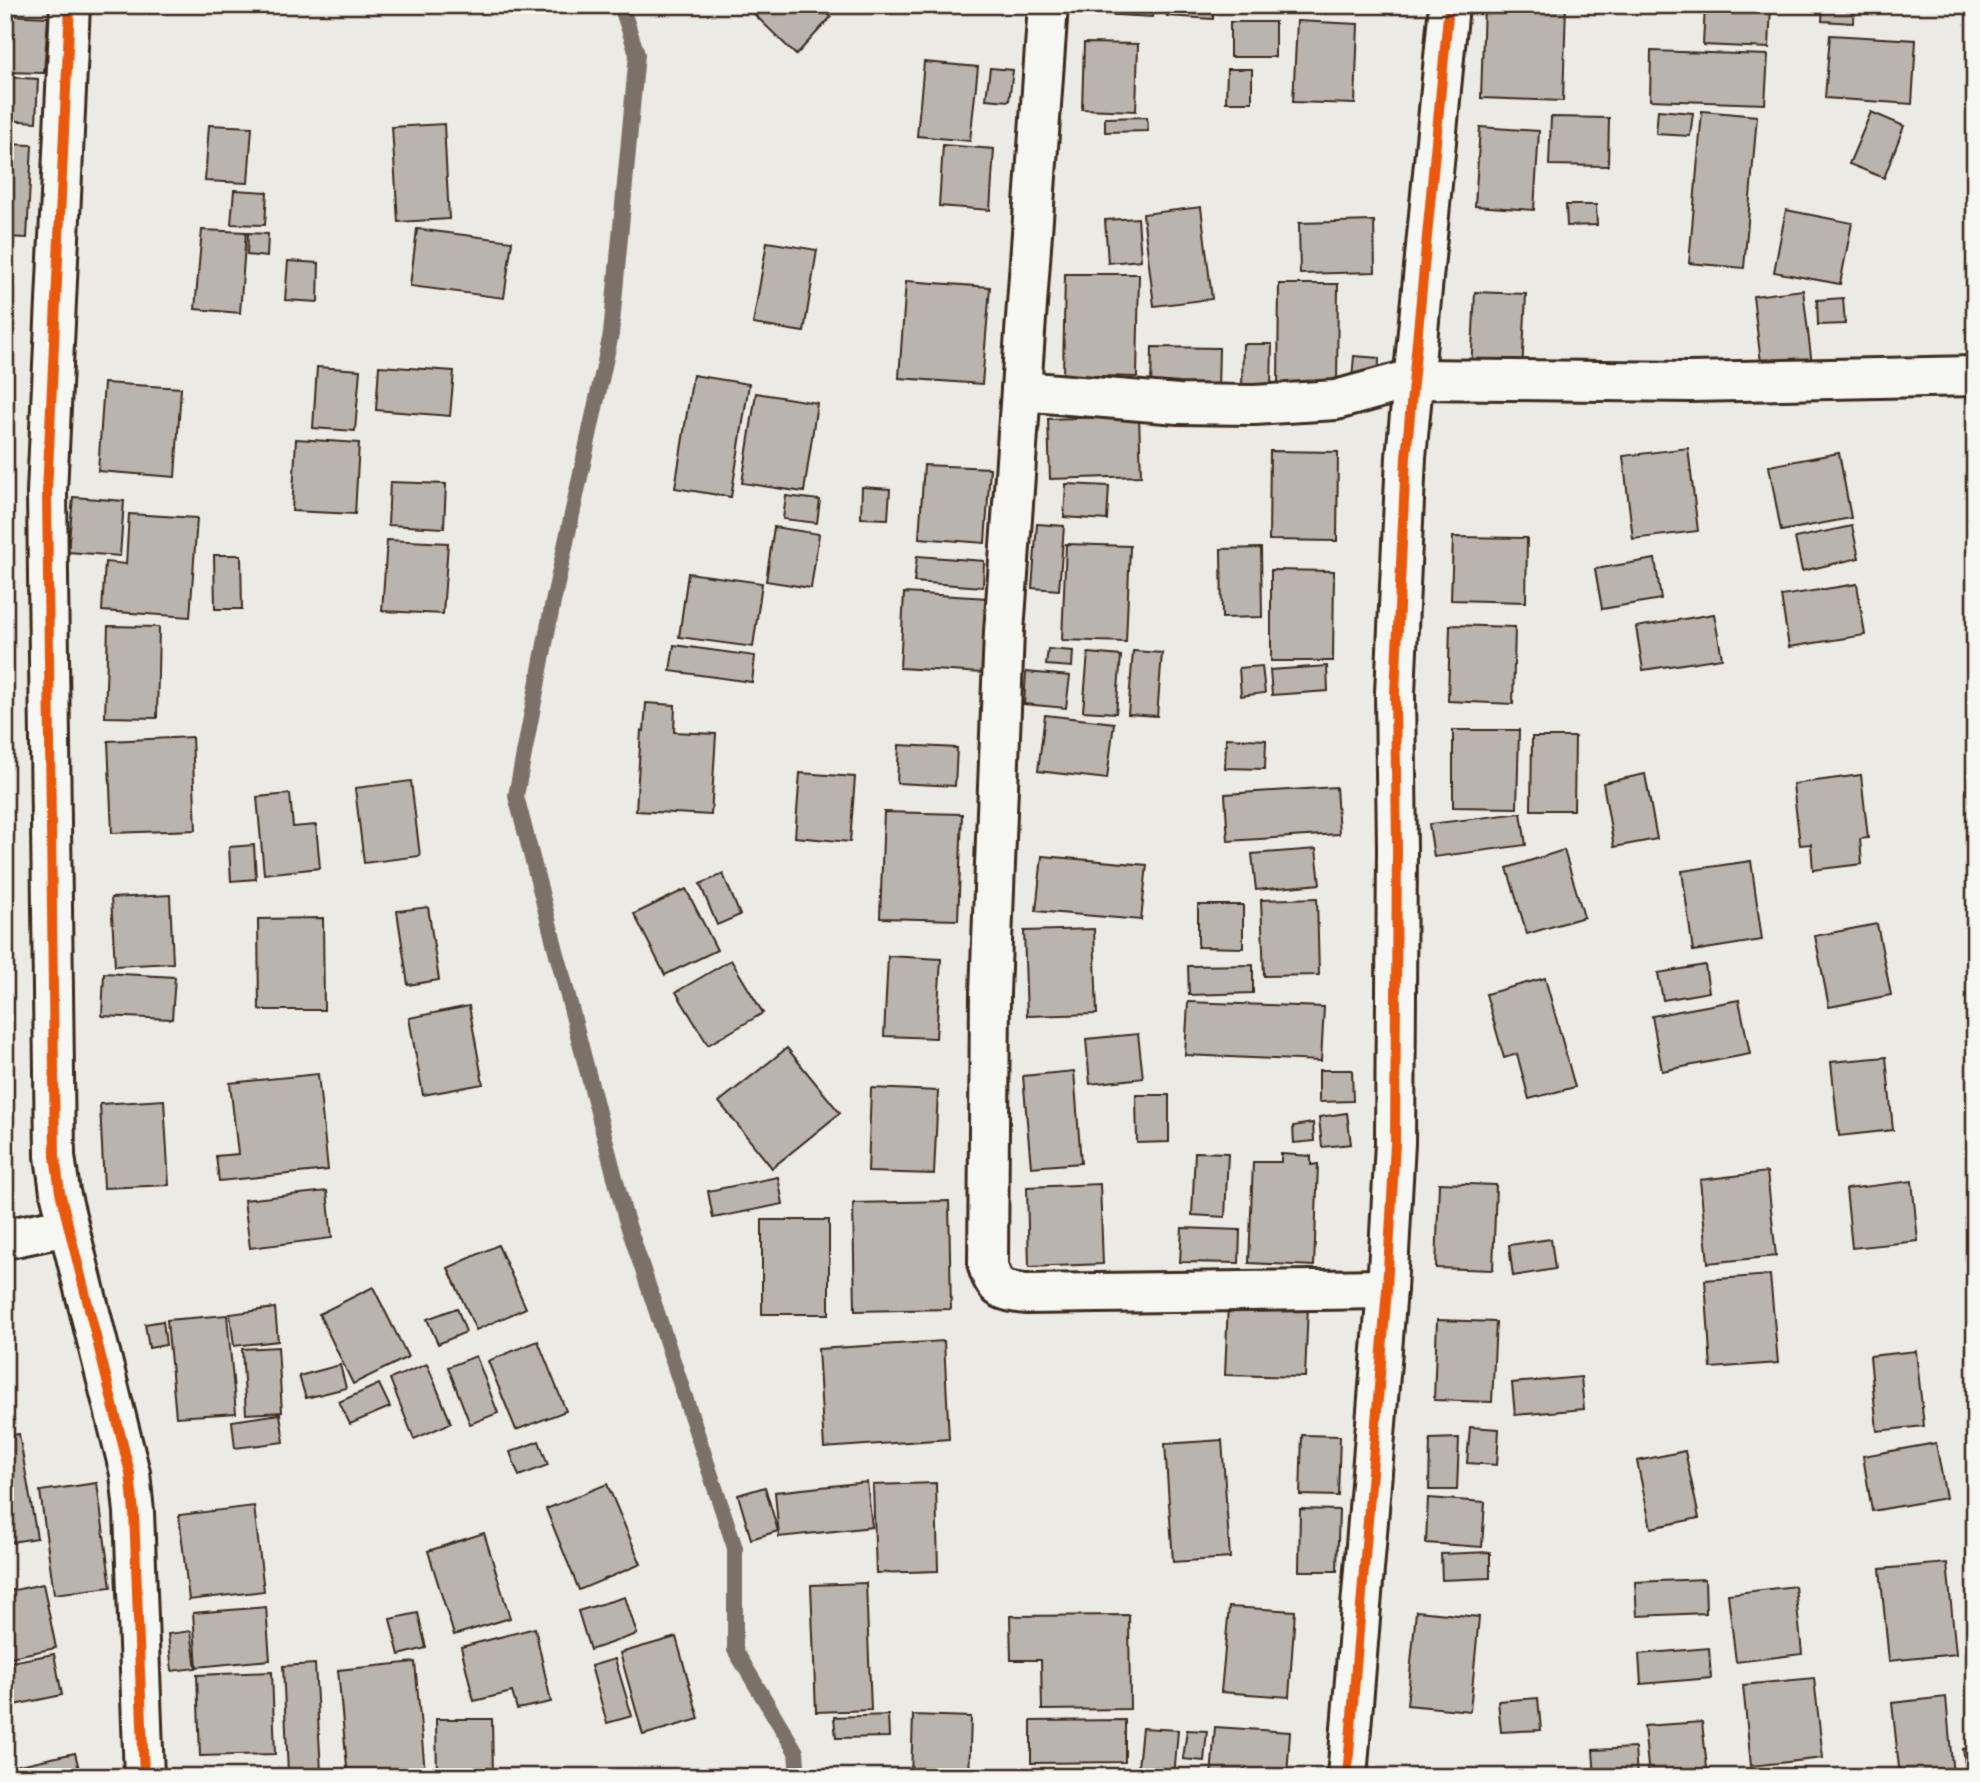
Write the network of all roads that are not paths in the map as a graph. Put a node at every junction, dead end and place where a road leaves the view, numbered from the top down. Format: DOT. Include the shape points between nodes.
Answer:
graph roads {
  1 [pos="70,5"];
  2 [pos="1048,5"];
  3 [pos="1449,5"];
  4 [pos="1975,376"];
  5 [pos="1412,379"];
  6 [pos="1021,391"];
  7 [pos="68,1226"];
  8 [pos="5,1239"];
  9 [pos="1387,1289"];
  10 [pos="144,1777"];
  11 [pos="1348,1777"];
  1 -- 7 [label="street" via="47,492 55,1156"];
  2 -- 6 [label="street"];
  3 -- 5 [label="street"];
  4 -- 5 [label="street" via="1690,382"];
  5 -- 6 [label="street" via="1336,400 1254,405 1178,404"];
  5 -- 9 [label="street" via="1395,693 1395,1143"];
  6 -- 9 [label="street" via="1003,632 990,993 988,1266 993,1282 1004,1291 1026,1294"];
  7 -- 8 [label="street"];
  7 -- 10 [label="street" via="130,1473"];
  9 -- 11 [label="street"];
}
